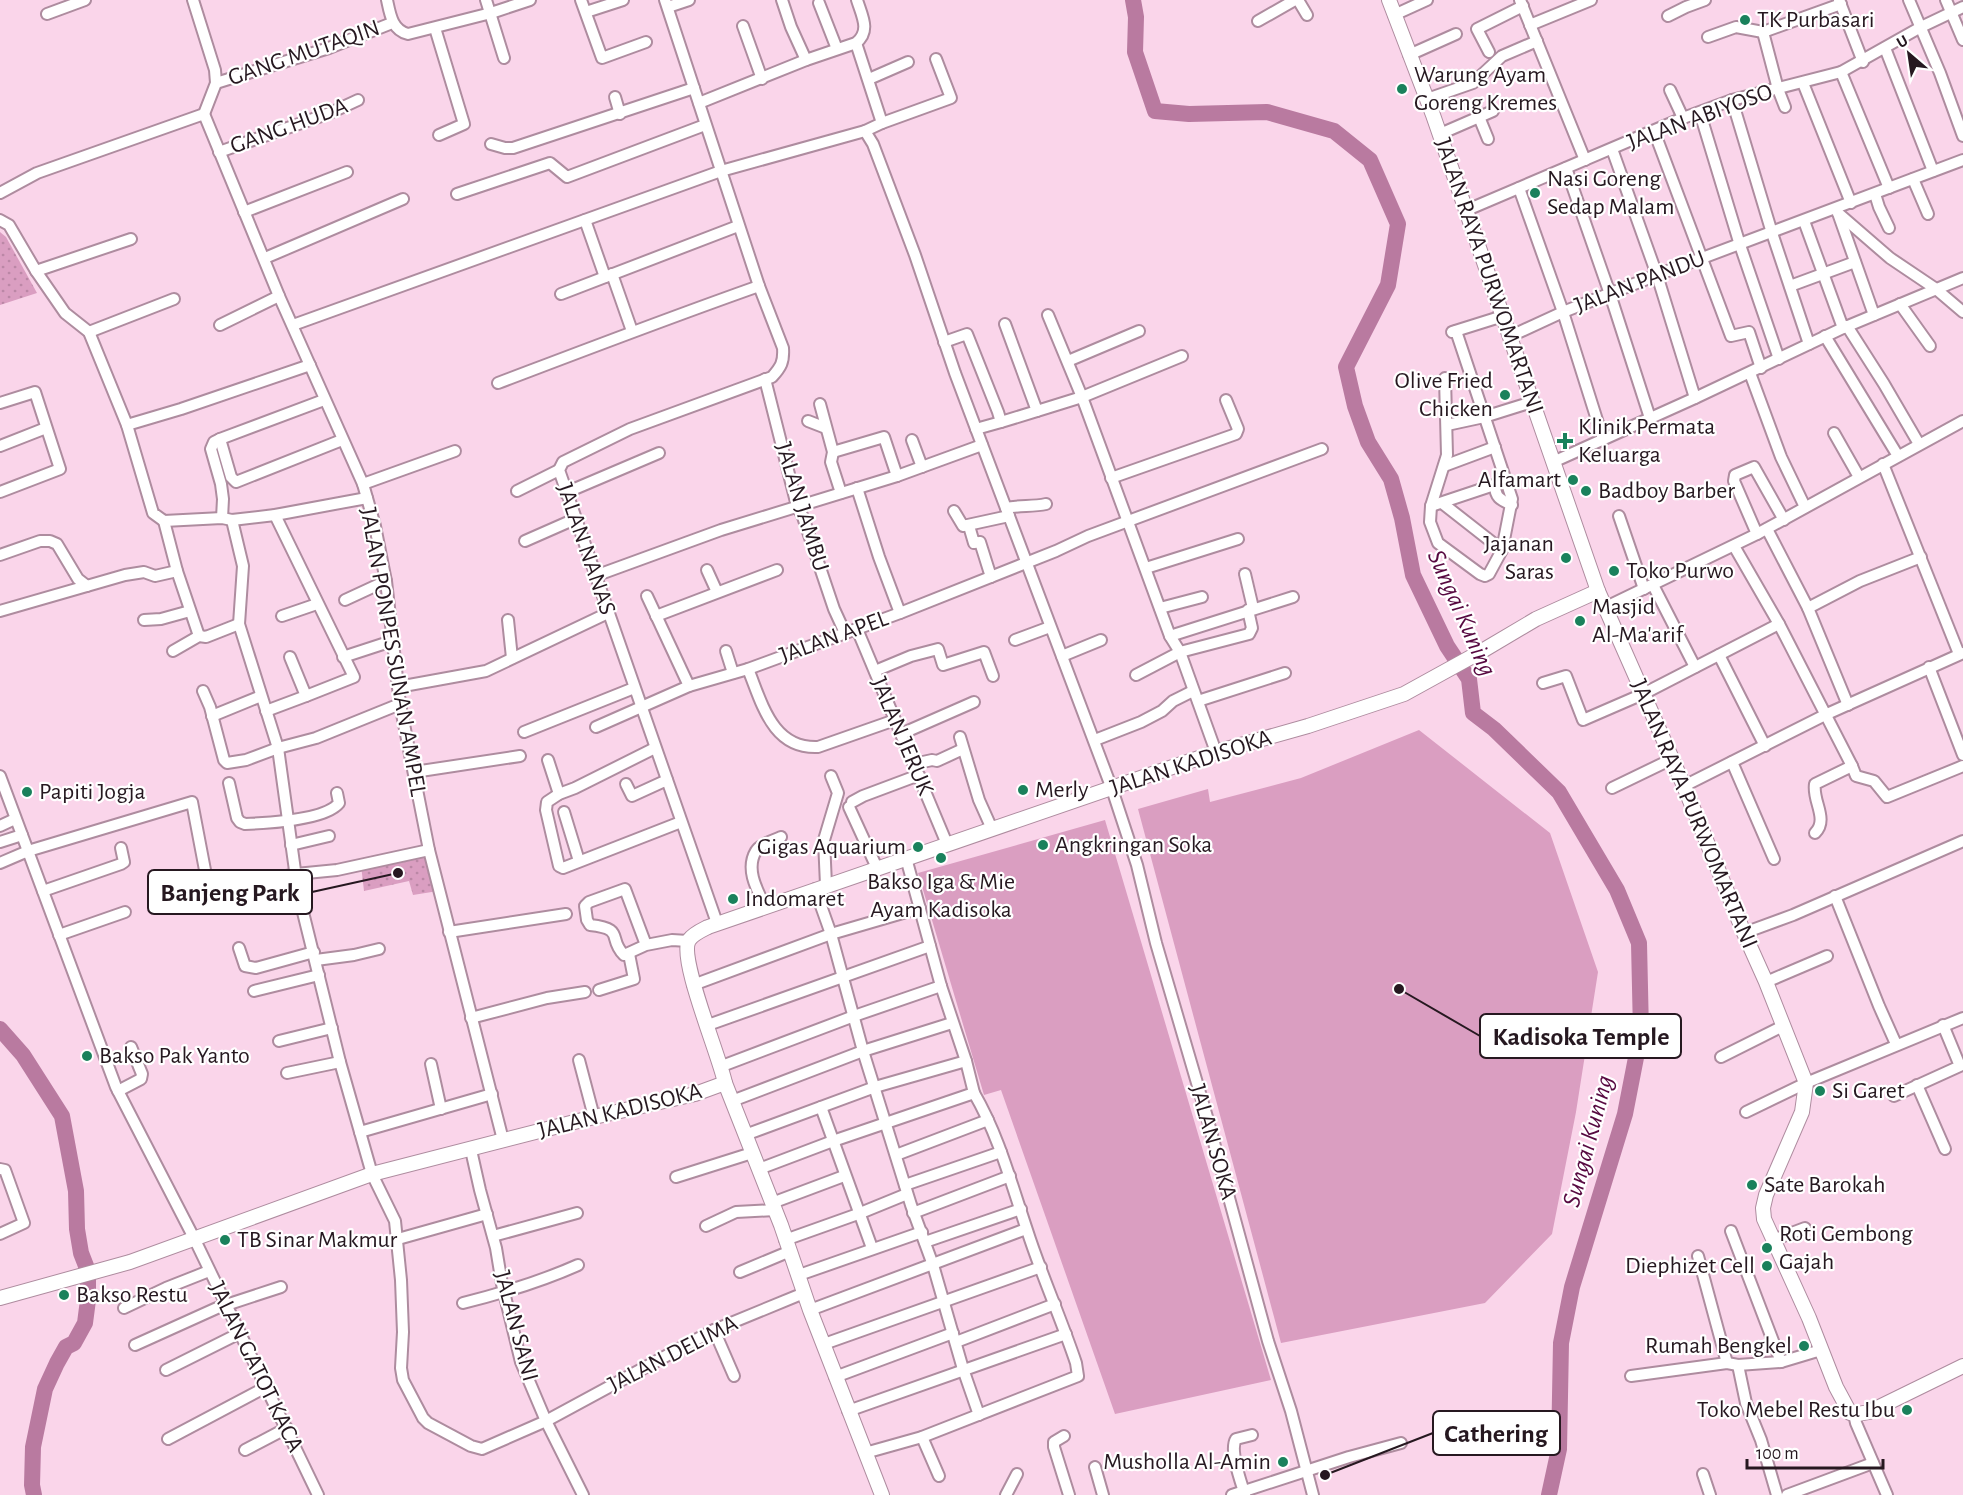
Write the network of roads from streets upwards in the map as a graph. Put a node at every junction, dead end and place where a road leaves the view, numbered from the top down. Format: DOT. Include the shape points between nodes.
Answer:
graph roads {
  1 [pos="85,0"];
  2 [pos="193,0"];
  3 [pos="387,0"];
  4 [pos="486,0"];
  5 [pos="530,0"];
  6 [pos="581,0"];
  7 [pos="623,0"];
  8 [pos="689,0"];
  9 [pos="782,0"];
  10 [pos="857,0"];
  11 [pos="1297,0"];
  12 [pos="1389,0"];
  13 [pos="1427,0"];
  14 [pos="1591,0"];
  15 [pos="1705,0"];
  16 [pos="1910,0"];
  17 [pos="1946,0"];
  18 [pos="1693,2"];
  19 [pos="1840,2"];
  20 [pos="819,3"];
  21 [pos="1521,3"];
  22 [pos="666,4"];
  23 [pos="1963,7"];
  24 [pos="585,12"];
  25 [pos="491,13"];
  26 [pos="1952,13"];
  27 [pos="47,14"];
  28 [pos="1307,15"];
  29 [pos="1394,15"];
  30 [pos="1668,16"];
  31 [pos="1258,21"];
  32 [pos="392,23"];
  33 [pos="1530,25"];
  34 [pos="743,26"];
  35 [pos="1922,27"];
  36 [pos="435,28"];
  37 [pos="1764,32"];
  38 [pos="1456,34"];
  39 [pos="1708,37"];
  40 [pos="1963,40"];
  41 [pos="1537,41"];
  42 [pos="645,42"];
  43 [pos="856,43"];
  44 [pos="1885,48"];
  45 [pos="837,49"];
  46 [pos="1489,52"];
  47 [pos="1409,54"];
  48 [pos="504,58"];
  49 [pos="936,59"];
  50 [pos="806,60"];
  51 [pos="908,62"];
  52 [pos="1863,62"];
  53 [pos="1841,72"];
  54 [pos="762,79"];
  55 [pos="869,79"];
  56 [pos="216,83"];
  57 [pos="1803,83"];
  58 [pos="694,88"];
  59 [pos="1778,89"];
  60 [pos="1670,90"];
  61 [pos="615,97"];
  62 [pos="1427,99"];
  63 [pos="358,100"];
  64 [pos="1732,100"];
  65 [pos="699,103"];
  66 [pos="1785,107"];
  67 [pos="1493,111"];
  68 [pos="1700,112"];
  69 [pos="204,114"];
  70 [pos="620,114"];
  71 [pos="1479,117"];
  72 [pos="1683,118"];
  73 [pos="882,123"];
  74 [pos="705,125"];
  75 [pos="864,131"];
  76 [pos="1654,131"];
  77 [pos="1440,134"];
  78 [pos="439,135"];
  79 [pos="1963,136"];
  80 [pos="1488,139"];
  81 [pos="491,144"];
  82 [pos="1612,149"];
  83 [pos="219,152"];
  84 [pos="1585,160"];
  85 [pos="1962,163"];
  86 [pos="1566,168"];
  87 [pos="721,171"];
  88 [pos="1933,171"];
  89 [pos="347,172"];
  90 [pos="1913,179"];
  91 [pos="1519,188"];
  92 [pos="1889,188"];
  93 [pos="0,193"];
  94 [pos="457,194"];
  95 [pos="1875,194"];
  96 [pos="403,199"];
  97 [pos="1851,203"];
  98 [pos="1467,210"];
  99 [pos="1837,211"];
  100 [pos="244,212"];
  101 [pos="1928,214"];
  102 [pos="0,220"];
  103 [pos="585,220"];
  104 [pos="1804,220"];
  105 [pos="738,226"];
  106 [pos="1889,228"];
  107 [pos="1772,233"];
  108 [pos="131,239"];
  109 [pos="1740,244"];
  110 [pos="265,258"];
  111 [pos="1703,258"];
  112 [pos="1854,262"];
  113 [pos="36,271"];
  114 [pos="609,275"];
  115 [pos="1657,275"];
  116 [pos="1823,275"];
  117 [pos="1963,278"];
  118 [pos="759,286"];
  119 [pos="1790,286"];
  120 [pos="1935,289"];
  121 [pos="561,294"];
  122 [pos="1610,294"];
  123 [pos="279,296"];
  124 [pos="174,299"];
  125 [pos="1900,304"];
  126 [pos="1563,312"];
  127 [pos="1963,312"];
  128 [pos="1048,315"];
  129 [pos="1874,315"];
  130 [pos="1503,316"];
  131 [pos="1005,324"];
  132 [pos="220,325"];
  133 [pos="293,325"];
  134 [pos="1845,327"];
  135 [pos="632,331"];
  136 [pos="1139,331"];
  137 [pos="89,332"];
  138 [pos="1511,336"];
  139 [pos="1825,336"];
  140 [pos="944,342"];
  141 [pos="1809,344"];
  142 [pos="1930,346"];
  143 [pos="1182,356"];
  144 [pos="1779,359"];
  145 [pos="1068,362"];
  146 [pos="310,365"];
  147 [pos="1761,368"];
  148 [pos="1750,373"];
  149 [pos="1445,378"];
  150 [pos="765,379"];
  151 [pos="498,383"];
  152 [pos="1082,397"];
  153 [pos="1695,398"];
  154 [pos="324,400"];
  155 [pos="1226,400"];
  156 [pos="1532,402"];
  157 [pos="0,403"];
  158 [pos="820,404"];
  159 [pos="1037,411"];
  160 [pos="1484,417"];
  161 [pos="1650,418"];
  162 [pos="808,421"];
  163 [pos="1001,422"];
  164 [pos="1963,422"];
  165 [pos="127,425"];
  166 [pos="1447,425"];
  167 [pos="46,428"];
  168 [pos="826,428"];
  169 [pos="976,429"];
  170 [pos="1834,433"];
  171 [pos="220,439"];
  172 [pos="1603,439"];
  173 [pos="342,440"];
  174 [pos="912,440"];
  175 [pos="1919,444"];
  176 [pos="982,445"];
  177 [pos="0,447"];
  178 [pos="1495,447"];
  179 [pos="1322,449"];
  180 [pos="455,451"];
  181 [pos="833,452"];
  182 [pos="659,453"];
  183 [pos="1898,456"];
  184 [pos="1553,462"];
  185 [pos="1883,464"];
  186 [pos="1444,466"];
  187 [pos="922,467"];
  188 [pos="559,470"];
  189 [pos="897,477"];
  190 [pos="1859,477"];
  191 [pos="1111,478"];
  192 [pos="1506,482"];
  193 [pos="363,484"];
  194 [pos="1495,485"];
  195 [pos="857,488"];
  196 [pos="517,491"];
  197 [pos="0,492"];
  198 [pos="565,493"];
  199 [pos="841,493"];
  200 [pos="367,498"];
  201 [pos="1046,504"];
  202 [pos="1436,505"];
  203 [pos="1512,505"];
  204 [pos="797,506"];
  205 [pos="1805,507"];
  206 [pos="954,511"];
  207 [pos="1007,512"];
  208 [pos="274,515"];
  209 [pos="1619,516"];
  210 [pos="227,519"];
  211 [pos="575,519"];
  212 [pos="1784,520"];
  213 [pos="164,521"];
  214 [pos="1128,522"];
  215 [pos="969,526"];
  216 [pos="1767,529"];
  217 [pos="1757,534"];
  218 [pos="1238,539"];
  219 [pos="525,541"];
  220 [pos="1734,546"];
  221 [pos="1502,550"];
  222 [pos="0,555"];
  223 [pos="1921,557"];
  224 [pos="1026,563"];
  225 [pos="1146,568"];
  226 [pos="707,570"];
  227 [pos="777,570"];
  228 [pos="177,571"];
  229 [pos="1245,574"];
  230 [pos="595,576"];
  231 [pos="991,577"];
  232 [pos="386,581"];
  233 [pos="87,586"];
  234 [pos="1648,587"];
  235 [pos="1598,591"];
  236 [pos="717,592"];
  237 [pos="647,596"];
  238 [pos="1202,597"];
  239 [pos="1293,597"];
  240 [pos="345,600"];
  241 [pos="317,604"];
  242 [pos="1160,608"];
  243 [pos="1606,608"];
  244 [pos="1808,608"];
  245 [pos="1251,609"];
  246 [pos="190,610"];
  247 [pos="0,611"];
  248 [pos="608,613"];
  249 [pos="900,613"];
  250 [pos="282,616"];
  251 [pos="656,616"];
  252 [pos="144,620"];
  253 [pos="508,620"];
  254 [pos="239,624"];
  255 [pos="1779,624"];
  256 [pos="1050,627"];
  257 [pos="857,629"];
  258 [pos="845,633"];
  259 [pos="199,636"];
  260 [pos="1170,636"];
  261 [pos="1015,640"];
  262 [pos="1101,640"];
  263 [pos="392,641"];
  264 [pos="173,651"];
  265 [pos="726,651"];
  266 [pos="1180,652"];
  267 [pos="1961,654"];
  268 [pos="1719,655"];
  269 [pos="1062,656"];
  270 [pos="290,657"];
  271 [pos="343,657"];
  272 [pos="512,658"];
  273 [pos="1695,667"];
  274 [pos="1929,667"];
  275 [pos="748,669"];
  276 [pos="875,671"];
  277 [pos="733,673"];
  278 [pos="1285,673"];
  279 [pos="1136,675"];
  280 [pos="993,676"];
  281 [pos="1543,683"];
  282 [pos="689,686"];
  283 [pos="398,687"];
  284 [pos="634,688"];
  285 [pos="203,691"];
  286 [pos="1644,694"];
  287 [pos="261,696"];
  288 [pos="306,696"];
  289 [pos="1196,696"];
  290 [pos="974,702"];
  291 [pos="400,704"];
  292 [pos="1848,705"];
  293 [pos="641,707"];
  294 [pos="266,711"];
  295 [pos="1827,714"];
  296 [pos="212,716"];
  297 [pos="895,720"];
  298 [pos="596,727"];
  299 [pos="524,732"];
  300 [pos="901,734"];
  301 [pos="960,737"];
  302 [pos="1095,740"];
  303 [pos="1764,746"];
  304 [pos="278,748"];
  305 [pos="655,748"];
  306 [pos="963,749"];
  307 [pos="1216,752"];
  308 [pos="1963,755"];
  309 [pos="519,756"];
  310 [pos="1672,759"];
  311 [pos="548,760"];
  312 [pos="1732,762"];
  313 [pos="914,764"];
  314 [pos="1852,766"];
  315 [pos="1963,766"];
  316 [pos="414,772"];
  317 [pos="919,775"];
  318 [pos="0,776"];
  319 [pos="831,776"];
  320 [pos="667,780"];
  321 [pos="230,783"];
  322 [pos="626,784"];
  323 [pos="1684,786"];
  324 [pos="1612,788"];
  325 [pos="1112,789"];
  326 [pos="337,793"];
  327 [pos="559,794"];
  328 [pos="5,805"];
  329 [pos="564,812"];
  330 [pos="15,819"];
  331 [pos="287,821"];
  332 [pos="681,822"];
  333 [pos="0,826"];
  334 [pos="992,829"];
  335 [pos="1815,833"];
  336 [pos="22,835"];
  337 [pos="329,836"];
  338 [pos="781,837"];
  339 [pos="1963,841"];
  340 [pos="0,842"];
  341 [pos="947,844"];
  342 [pos="291,845"];
  343 [pos="121,848"];
  344 [pos="429,850"];
  345 [pos="28,851"];
  346 [pos="906,858"];
  347 [pos="1774,859"];
  348 [pos="579,861"];
  349 [pos="0,863"];
  350 [pos="877,868"];
  351 [pos="296,874"];
  352 [pos="821,887"];
  353 [pos="43,891"];
  354 [pos="1835,896"];
  355 [pos="765,906"];
  356 [pos="920,908"];
  357 [pos="125,912"];
  358 [pos="566,914"];
  359 [pos="717,923"];
  360 [pos="450,932"];
  361 [pos="1744,933"];
  362 [pos="831,934"];
  363 [pos="59,935"];
  364 [pos="688,941"];
  365 [pos="646,945"];
  366 [pos="930,946"];
  367 [pos="239,948"];
  368 [pos="379,949"];
  369 [pos="630,954"];
  370 [pos="315,956"];
  371 [pos="1827,956"];
  372 [pos="319,975"];
  373 [pos="842,976"];
  374 [pos="1766,982"];
  375 [pos="693,986"];
  376 [pos="941,986"];
  377 [pos="598,990"];
  378 [pos="254,991"];
  379 [pos="585,992"];
  380 [pos="854,1016"];
  381 [pos="471,1018"];
  382 [pos="1963,1018"];
  383 [pos="952,1023"];
  384 [pos="708,1024"];
  385 [pos="1943,1025"];
  386 [pos="1784,1026"];
  387 [pos="332,1028"];
  388 [pos="279,1041"];
  389 [pos="1896,1044"];
  390 [pos="131,1047"];
  391 [pos="863,1051"];
  392 [pos="1721,1057"];
  393 [pos="579,1060"];
  394 [pos="966,1061"];
  395 [pos="340,1062"];
  396 [pos="431,1064"];
  397 [pos="722,1066"];
  398 [pos="287,1073"];
  399 [pos="725,1083"];
  400 [pos="1806,1083"];
  401 [pos="1917,1085"];
  402 [pos="875,1087"];
  403 [pos="118,1091"];
  404 [pos="975,1093"];
  405 [pos="492,1094"];
  406 [pos="1894,1096"];
  407 [pos="732,1101"];
  408 [pos="821,1107"];
  409 [pos="441,1109"];
  410 [pos="1746,1112"];
  411 [pos="594,1118"];
  412 [pos="988,1120"];
  413 [pos="886,1122"];
  414 [pos="360,1132"];
  415 [pos="745,1135"];
  416 [pos="503,1140"];
  417 [pos="833,1141"];
  418 [pos="1944,1149"];
  419 [pos="471,1150"];
  420 [pos="1002,1152"];
  421 [pos="752,1153"];
  422 [pos="896,1155"];
  423 [pos="0,1169"];
  424 [pos="759,1169"];
  425 [pos="372,1174"];
  426 [pos="844,1176"];
  427 [pos="1010,1176"];
  428 [pos="676,1177"];
  429 [pos="906,1189"];
  430 [pos="773,1207"];
  431 [pos="1021,1209"];
  432 [pos="577,1213"];
  433 [pos="913,1213"];
  434 [pos="487,1214"];
  435 [pos="858,1214"];
  436 [pos="706,1226"];
  437 [pos="1805,1228"];
  438 [pos="1026,1229"];
  439 [pos="1731,1230"];
  440 [pos="0,1234"];
  441 [pos="493,1236"];
  442 [pos="923,1237"];
  443 [pos="195,1239"];
  444 [pos="398,1239"];
  445 [pos="1773,1240"];
  446 [pos="787,1246"];
  447 [pos="872,1248"];
  448 [pos="1698,1256"];
  449 [pos="578,1265"];
  450 [pos="933,1265"];
  451 [pos="1041,1267"];
  452 [pos="209,1271"];
  453 [pos="740,1272"];
  454 [pos="799,1275"];
  455 [pos="281,1287"];
  456 [pos="504,1293"];
  457 [pos="804,1293"];
  458 [pos="0,1298"];
  459 [pos="945,1302"];
  460 [pos="463,1303"];
  461 [pos="1055,1304"];
  462 [pos="225,1306"];
  463 [pos="124,1308"];
  464 [pos="810,1310"];
  465 [pos="714,1330"];
  466 [pos="240,1333"];
  467 [pos="1066,1334"];
  468 [pos="955,1338"];
  469 [pos="824,1344"];
  470 [pos="135,1345"];
  471 [pos="1821,1350"];
  472 [pos="1781,1362"];
  473 [pos="1732,1364"];
  474 [pos="1963,1366"];
  475 [pos="963,1369"];
  476 [pos="166,1371"];
  477 [pos="734,1376"];
  478 [pos="1631,1376"];
  479 [pos="835,1377"];
  480 [pos="266,1387"];
  481 [pos="848,1411"];
  482 [pos="979,1414"];
  483 [pos="1854,1414"];
  484 [pos="546,1421"];
  485 [pos="287,1428"];
  486 [pos="1252,1435"];
  487 [pos="1064,1436"];
  488 [pos="922,1437"];
  489 [pos="168,1439"];
  490 [pos="1401,1443"];
  491 [pos="244,1450"];
  492 [pos="865,1454"];
  493 [pos="1873,1463"];
  494 [pos="1095,1467"];
  495 [pos="1306,1472"];
  496 [pos="1017,1474"];
  497 [pos="1702,1474"];
  498 [pos="939,1476"];
  499 [pos="1244,1493"];
  500 [pos="318,1495"];
  501 [pos="583,1495"];
  502 [pos="882,1495"];
  503 [pos="1006,1495"];
  504 [pos="1069,1495"];
  505 [pos="1103,1495"];
  506 [pos="1232,1495"];
  507 [pos="1313,1495"];
  508 [pos="1710,1495"];
  509 [pos="1777,1495"];
  510 [pos="1787,1495"];
  511 [pos="1887,1495"];
  1 -- 27 [label="street"];
  2 -- 56 [label="street"];
  3 -- 32 [label="street"];
  4 -- 25 [label="street"];
  5 -- 25 [label="street"];
  6 -- 24 [label="street"];
  7 -- 24 [label="street"];
  8 -- 22 [label="street"];
  9 -- 50 [label="street"];
  10 -- 43 [label="street" via="865,32"];
  11 -- 28 [label="street"];
  11 -- 31 [label="street"];
  12 -- 29 [label="street, JALAN RAYA PURWOMARTANI"];
  13 -- 29 [label="street"];
  14 -- 33 [label="street"];
  15 -- 18 [label="street"];
  16 -- 35 [label="street"];
  17 -- 26 [label="street"];
  18 -- 30 [label="street"];
  19 -- 37 [label="street"];
  19 -- 52 [label="street"];
  20 -- 45 [label="street"];
  21 -- 33 [label="street"];
  21 -- 46 [label="street" via="1477,28"];
  22 -- 58 [label="street, JALAN NANAS"];
  23 -- 26 [label="street, JALAN ABIYOSO"];
  24 -- 42 [label="street" via="602,58"];
  25 -- 36 [label="street"];
  25 -- 48 [label="street"];
  26 -- 35 [label="street, JALAN ABIYOSO"];
  26 -- 40 [label="street"];
  29 -- 47 [label="street, JALAN RAYA PURWOMARTANI"];
  32 -- 36 [label="street" via="408,34"];
  32 -- 56 [label="street, GANG MUTAQIN" via="329,48"];
  33 -- 41 [label="street"];
  34 -- 54 [label="street"];
  35 -- 44 [label="street, JALAN ABIYOSO"];
  35 -- 79 [label="street"];
  36 -- 78 [label="street" via="464,124"];
  37 -- 39 [label="street" via="1736,27"];
  37 -- 59 [label="street"];
  38 -- 47 [label="street"];
  41 -- 62 [label="street" via="1502,56 1473,83"];
  41 -- 84 [label="street"];
  43 -- 45 [label="street"];
  43 -- 55 [label="street"];
  44 -- 52 [label="street, JALAN ABIYOSO"];
  44 -- 88 [label="street"];
  45 -- 50 [label="street"];
  47 -- 62 [label="street, JALAN RAYA PURWOMARTANI"];
  49 -- 73 [label="street" via="951,98"];
  50 -- 54 [label="street"];
  51 -- 55 [label="street"];
  52 -- 53 [label="street, JALAN ABIYOSO"];
  53 -- 57 [label="street, JALAN ABIYOSO"];
  53 -- 92 [label="street"];
  54 -- 65 [label="street"];
  55 -- 73 [label="street"];
  56 -- 69 [label="street"];
  57 -- 59 [label="street, JALAN ABIYOSO"];
  57 -- 97 [label="street"];
  58 -- 65 [label="street, JALAN NANAS"];
  58 -- 70 [label="street"];
  59 -- 64 [label="street, JALAN ABIYOSO"];
  59 -- 66 [label="street"];
  60 -- 72 [label="street"];
  61 -- 70 [label="street"];
  62 -- 77 [label="street, JALAN RAYA PURWOMARTANI"];
  63 -- 83 [label="street, GANG HUDA"];
  64 -- 68 [label="street, JALAN ABIYOSO"];
  64 -- 107 [label="street"];
  65 -- 74 [label="street, JALAN NANAS"];
  67 -- 71 [label="street"];
  68 -- 72 [label="street, JALAN ABIYOSO"];
  68 -- 109 [label="street"];
  69 -- 83 [label="street, JALAN PONPES SUNAN AMPEL"];
  69 -- 93 [label="street" via="37,173"];
  70 -- 81 [label="street" via="513,148"];
  71 -- 77 [label="street"];
  71 -- 80 [label="street"];
  72 -- 76 [label="street, JALAN ABIYOSO"];
  73 -- 75 [label="street"];
  74 -- 87 [label="street, JALAN NANAS"];
  74 -- 94 [label="street" via="567,177 550,164"];
  75 -- 87 [label="street"];
  75 -- 140 [label="street, JALAN SOKA" via="873,144"];
  76 -- 82 [label="street, JALAN ABIYOSO"];
  76 -- 111 [label="street"];
  77 -- 98 [label="street, JALAN RAYA PURWOMARTANI"];
  82 -- 84 [label="street, JALAN ABIYOSO"];
  82 -- 115 [label="street"];
  83 -- 100 [label="street, JALAN PONPES SUNAN AMPEL"];
  84 -- 86 [label="street, JALAN ABIYOSO"];
  85 -- 88 [label="street, JALAN PANDU"];
  86 -- 91 [label="street, JALAN ABIYOSO"];
  86 -- 122 [label="street"];
  87 -- 103 [label="street"];
  87 -- 105 [label="street, JALAN NANAS"];
  88 -- 90 [label="street, JALAN PANDU"];
  89 -- 100 [label="street"];
  90 -- 92 [label="street, JALAN PANDU"];
  90 -- 101 [label="street"];
  91 -- 98 [label="street, JALAN ABIYOSO"];
  91 -- 126 [label="street"];
  92 -- 95 [label="street, JALAN PANDU"];
  95 -- 97 [label="street, JALAN PANDU"];
  95 -- 106 [label="street"];
  96 -- 110 [label="street"];
  97 -- 99 [label="street, JALAN PANDU"];
  98 -- 130 [label="street, JALAN RAYA PURWOMARTANI"];
  99 -- 104 [label="street, JALAN PANDU"];
  99 -- 112 [label="street"];
  99 -- 120 [label="street" via="1890,258"];
  100 -- 110 [label="street, JALAN PONPES SUNAN AMPEL"];
  102 -- 113 [label="street" via="9,225"];
  103 -- 114 [label="street"];
  103 -- 133 [label="street"];
  104 -- 107 [label="street, JALAN PANDU"];
  104 -- 116 [label="street"];
  105 -- 114 [label="street"];
  105 -- 118 [label="street, JALAN NANAS"];
  107 -- 109 [label="street, JALAN PANDU"];
  107 -- 119 [label="street"];
  108 -- 113 [label="street"];
  109 -- 111 [label="street, JALAN PANDU"];
  109 -- 144 [label="street"];
  110 -- 123 [label="street, JALAN PONPES SUNAN AMPEL"];
  111 -- 115 [label="street, JALAN PANDU"];
  111 -- 147 [label="street" via="1731,336 1749,332"];
  112 -- 116 [label="street"];
  112 -- 129 [label="street"];
  113 -- 137 [label="street" via="65,313"];
  114 -- 121 [label="street"];
  114 -- 135 [label="street"];
  115 -- 122 [label="street, JALAN PANDU"];
  115 -- 153 [label="street"];
  116 -- 119 [label="street"];
  116 -- 134 [label="street"];
  117 -- 120 [label="street"];
  118 -- 135 [label="street"];
  118 -- 150 [label="street, JALAN NANAS" via="784,358 772,377"];
  119 -- 141 [label="street"];
  120 -- 125 [label="street"];
  120 -- 127 [label="street"];
  122 -- 126 [label="street, JALAN PANDU"];
  122 -- 161 [label="street"];
  123 -- 132 [label="street"];
  123 -- 133 [label="street, JALAN PONPES SUNAN AMPEL"];
  124 -- 137 [label="street"];
  125 -- 129 [label="street"];
  125 -- 142 [label="street"];
  126 -- 138 [label="street, JALAN PANDU"];
  126 -- 172 [label="street"];
  128 -- 145 [label="street"];
  129 -- 134 [label="street"];
  130 -- 138 [label="street, JALAN RAYA PURWOMARTANI"];
  130 -- 160 [label="street" via="1454,331"];
  131 -- 159 [label="street"];
  133 -- 146 [label="street, JALAN PONPES SUNAN AMPEL"];
  134 -- 139 [label="street"];
  134 -- 175 [label="street"];
  135 -- 151 [label="street"];
  136 -- 145 [label="street"];
  137 -- 165 [label="street"];
  138 -- 156 [label="street, JALAN RAYA PURWOMARTANI"];
  139 -- 141 [label="street"];
  139 -- 183 [label="street"];
  140 -- 163 [label="street" via="967,334"];
  140 -- 169 [label="street, JALAN SOKA"];
  141 -- 144 [label="street"];
  143 -- 152 [label="street"];
  144 -- 147 [label="street"];
  145 -- 152 [label="street"];
  146 -- 154 [label="street, JALAN PONPES SUNAN AMPEL"];
  146 -- 165 [label="street"];
  147 -- 148 [label="street"];
  148 -- 153 [label="street"];
  148 -- 205 [label="street" via="1781,457"];
  149 -- 166 [label="street"];
  150 -- 188 [label="street, JALAN NANAS" via="630,429 563,462"];
  150 -- 204 [label="street, JALAN JAMBU"];
  152 -- 159 [label="street"];
  152 -- 191 [label="street"];
  153 -- 161 [label="street"];
  154 -- 171 [label="street"];
  154 -- 173 [label="street, JALAN PONPES SUNAN AMPEL"];
  155 -- 191 [label="street" via="1238,429 1236,435"];
  156 -- 160 [label="street"];
  156 -- 184 [label="street, JALAN RAYA PURWOMARTANI"];
  157 -- 167 [label="street" via="35,392"];
  158 -- 168 [label="street"];
  159 -- 163 [label="street"];
  160 -- 166 [label="street"];
  160 -- 178 [label="street"];
  161 -- 172 [label="street"];
  162 -- 168 [label="street"];
  163 -- 169 [label="street"];
  164 -- 175 [label="street"];
  165 -- 213 [label="street" via="153,513"];
  166 -- 186 [label="street"];
  167 -- 177 [label="street"];
  167 -- 197 [label="street" via="60,469"];
  168 -- 181 [label="street"];
  169 -- 176 [label="street, JALAN SOKA"];
  170 -- 190 [label="street"];
  171 -- 173 [label="street" via="236,482"];
  171 -- 210 [label="street" via="212,449"];
  172 -- 184 [label="street"];
  173 -- 193 [label="street, JALAN PONPES SUNAN AMPEL"];
  174 -- 187 [label="street"];
  175 -- 183 [label="street"];
  176 -- 187 [label="street"];
  176 -- 207 [label="street, JALAN SOKA"];
  178 -- 186 [label="street"];
  178 -- 192 [label="street"];
  179 -- 214 [label="street, JALAN APEL"];
  180 -- 193 [label="street"];
  181 -- 189 [label="street" via="884,437"];
  181 -- 199 [label="street" via="831,462"];
  182 -- 198 [label="street"];
  183 -- 185 [label="street"];
  184 -- 235 [label="street, JALAN RAYA PURWOMARTANI"];
  185 -- 190 [label="street"];
  185 -- 223 [label="street"];
  186 -- 202 [label="street"];
  187 -- 189 [label="street"];
  188 -- 196 [label="street"];
  188 -- 198 [label="street, JALAN NANAS"];
  189 -- 195 [label="street"];
  190 -- 205 [label="street"];
  191 -- 214 [label="street"];
  192 -- 194 [label="street"];
  192 -- 203 [label="street"];
  193 -- 200 [label="street, JALAN PONPES SUNAN AMPEL"];
  194 -- 202 [label="street"];
  194 -- 203 [label="street" via="1498,499"];
  195 -- 199 [label="street"];
  195 -- 249 [label="street"];
  198 -- 211 [label="street, JALAN NANAS"];
  199 -- 204 [label="street"];
  200 -- 208 [label="street"];
  200 -- 232 [label="street, JALAN PONPES SUNAN AMPEL"];
  201 -- 207 [label="street" via="1020,505"];
  202 -- 221 [label="street"];
  202 -- 221 [label="street" via="1430,522 1436,540 1479,574 1490,574"];
  203 -- 221 [label="street"];
  204 -- 230 [label="street"];
  204 -- 258 [label="street, JALAN JAMBU"];
  205 -- 212 [label="street"];
  206 -- 215 [label="street" via="963,526"];
  207 -- 215 [label="street"];
  207 -- 224 [label="street, JALAN SOKA"];
  208 -- 210 [label="street"];
  208 -- 241 [label="street"];
  209 -- 234 [label="street"];
  210 -- 213 [label="street"];
  210 -- 254 [label="street" via="243,566"];
  211 -- 219 [label="street"];
  211 -- 230 [label="street, JALAN NANAS"];
  212 -- 216 [label="street"];
  212 -- 217 [label="street" via="1754,467 1736,474 1736,486"];
  213 -- 228 [label="street"];
  214 -- 224 [label="street, JALAN APEL"];
  214 -- 225 [label="street"];
  215 -- 231 [label="street" via="974,543 980,542"];
  216 -- 217 [label="street"];
  216 -- 244 [label="street"];
  217 -- 220 [label="street"];
  218 -- 225 [label="street"];
  220 -- 234 [label="street"];
  220 -- 255 [label="street"];
  222 -- 233 [label="street" via="50,540"];
  223 -- 244 [label="street" via="1860,581"];
  223 -- 267 [label="street"];
  224 -- 231 [label="street, JALAN APEL"];
  224 -- 256 [label="street, JALAN SOKA"];
  225 -- 242 [label="street"];
  226 -- 236 [label="street"];
  227 -- 236 [label="street"];
  228 -- 233 [label="street" via="155,576 144,572 125,575"];
  228 -- 246 [label="street"];
  229 -- 245 [label="street"];
  230 -- 248 [label="street, JALAN NANAS"];
  231 -- 249 [label="street, JALAN APEL"];
  232 -- 240 [label="street"];
  232 -- 263 [label="street, JALAN PONPES SUNAN AMPEL"];
  233 -- 247 [label="street"];
  234 -- 243 [label="street"];
  234 -- 273 [label="street"];
  235 -- 243 [label="street, JALAN RAYA PURWOMARTANI"];
  235 -- 307 [label="street, JALAN KADISOKA" via="1536,619 1404,694"];
  236 -- 251 [label="street"];
  237 -- 251 [label="street"];
  238 -- 242 [label="street"];
  239 -- 245 [label="street"];
  241 -- 250 [label="street"];
  241 -- 271 [label="street"];
  242 -- 260 [label="street"];
  243 -- 286 [label="street, JALAN RAYA PURWOMARTANI"];
  244 -- 292 [label="street"];
  245 -- 260 [label="street"];
  245 -- 266 [label="street" via="1249,634"];
  246 -- 252 [label="street"];
  246 -- 259 [label="street"];
  248 -- 272 [label="street"];
  248 -- 284 [label="street, JALAN NANAS"];
  249 -- 257 [label="street, JALAN APEL"];
  251 -- 282 [label="street"];
  253 -- 272 [label="street"];
  254 -- 259 [label="street"];
  254 -- 287 [label="street"];
  255 -- 268 [label="street"];
  255 -- 295 [label="street"];
  256 -- 261 [label="street"];
  256 -- 269 [label="street, JALAN SOKA"];
  257 -- 258 [label="street, JALAN APEL"];
  257 -- 276 [label="street, JALAN JERUK"];
  258 -- 275 [label="street, JALAN APEL"];
  259 -- 264 [label="street"];
  260 -- 266 [label="street"];
  262 -- 269 [label="street"];
  263 -- 271 [label="street"];
  263 -- 283 [label="street, JALAN PONPES SUNAN AMPEL"];
  265 -- 277 [label="street"];
  266 -- 279 [label="street"];
  266 -- 289 [label="street"];
  267 -- 274 [label="street"];
  268 -- 273 [label="street"];
  268 -- 303 [label="street"];
  269 -- 302 [label="street, JALAN SOKA"];
  270 -- 288 [label="street"];
  271 -- 288 [label="street" via="354,677"];
  272 -- 283 [label="street" via="486,671"];
  273 -- 286 [label="street"];
  274 -- 292 [label="street"];
  274 -- 308 [label="street"];
  275 -- 277 [label="street, JALAN APEL"];
  275 -- 297 [label="street" via="768,720 778,732 805,747 818,747"];
  276 -- 280 [label="street" via="938,649 943,665 984,652"];
  276 -- 297 [label="street, JALAN JERUK"];
  277 -- 282 [label="street, JALAN APEL"];
  278 -- 289 [label="street"];
  281 -- 286 [label="street" via="1566,676 1583,720"];
  282 -- 293 [label="street, JALAN APEL"];
  283 -- 291 [label="street, JALAN PONPES SUNAN AMPEL"];
  284 -- 293 [label="street, JALAN NANAS"];
  284 -- 299 [label="street"];
  285 -- 296 [label="street"];
  286 -- 310 [label="street, JALAN RAYA PURWOMARTANI"];
  287 -- 294 [label="street"];
  287 -- 296 [label="street"];
  288 -- 294 [label="street"];
  289 -- 302 [label="street" via="1175,699 1141,722"];
  289 -- 307 [label="street"];
  290 -- 300 [label="street"];
  291 -- 304 [label="street" via="316,738"];
  291 -- 316 [label="street, JALAN PONPES SUNAN AMPEL"];
  292 -- 295 [label="street"];
  293 -- 298 [label="street, JALAN APEL"];
  293 -- 305 [label="street, JALAN NANAS"];
  294 -- 304 [label="street"];
  295 -- 303 [label="street"];
  295 -- 314 [label="street"];
  296 -- 304 [label="street" via="227,763"];
  297 -- 300 [label="street, JALAN JERUK"];
  300 -- 313 [label="street, JALAN JERUK"];
  301 -- 306 [label="street"];
  302 -- 325 [label="street, JALAN SOKA"];
  303 -- 312 [label="street"];
  304 -- 331 [label="street"];
  305 -- 320 [label="street, JALAN NANAS"];
  305 -- 327 [label="street"];
  306 -- 313 [label="street"];
  306 -- 334 [label="street"];
  307 -- 325 [label="street, JALAN KADISOKA"];
  309 -- 316 [label="street"];
  310 -- 323 [label="street, JALAN RAYA PURWOMARTANI"];
  310 -- 324 [label="street"];
  311 -- 327 [label="street"];
  312 -- 323 [label="street"];
  312 -- 347 [label="street"];
  313 -- 317 [label="street, JALAN JERUK"];
  314 -- 315 [label="street" via="1856,776 1875,781 1887,797"];
  314 -- 335 [label="street" via="1815,784 1822,821"];
  316 -- 344 [label="street, JALAN PONPES SUNAN AMPEL"];
  317 -- 341 [label="street, JALAN JERUK"];
  317 -- 350 [label="street" via="850,804"];
  318 -- 328 [label="street, JALAN GATOT KACA"];
  319 -- 352 [label="street" via="838,793 824,840"];
  320 -- 322 [label="street" via="632,796"];
  320 -- 332 [label="street, JALAN NANAS"];
  321 -- 331 [label="street" via="240,822"];
  323 -- 361 [label="street, JALAN RAYA PURWOMARTANI"];
  325 -- 334 [label="street, JALAN KADISOKA"];
  325 -- 495 [label="street, JALAN SOKA" via="1137,865"];
  326 -- 331 [label="street" via="339,802 330,810"];
  327 -- 348 [label="street" via="545,806 559,866"];
  328 -- 330 [label="street, JALAN GATOT KACA"];
  329 -- 348 [label="street"];
  330 -- 333 [label="street"];
  330 -- 336 [label="street, JALAN GATOT KACA"];
  331 -- 342 [label="street"];
  332 -- 348 [label="street"];
  332 -- 359 [label="street, JALAN NANAS"];
  334 -- 341 [label="street, JALAN KADISOKA"];
  336 -- 340 [label="street"];
  336 -- 345 [label="street, JALAN GATOT KACA"];
  337 -- 342 [label="street"];
  338 -- 355 [label="street" via="756,851 751,870"];
  339 -- 354 [label="street"];
  341 -- 346 [label="street, JALAN KADISOKA"];
  342 -- 351 [label="street"];
  343 -- 353 [label="street" via="121,864"];
  344 -- 351 [label="street" via="337,870"];
  344 -- 360 [label="street, JALAN PONPES SUNAN AMPEL"];
  345 -- 349 [label="street"];
  345 -- 351 [label="street" via="192,802 208,891"];
  345 -- 353 [label="street, JALAN GATOT KACA"];
  346 -- 350 [label="street, JALAN KADISOKA"];
  346 -- 356 [label="street"];
  350 -- 352 [label="street, JALAN KADISOKA"];
  351 -- 370 [label="street"];
  352 -- 355 [label="street, JALAN KADISOKA"];
  352 -- 362 [label="street"];
  353 -- 363 [label="street, JALAN GATOT KACA"];
  354 -- 361 [label="street"];
  354 -- 389 [label="street"];
  355 -- 359 [label="street, JALAN KADISOKA"];
  356 -- 362 [label="street"];
  356 -- 366 [label="street"];
  357 -- 363 [label="street"];
  358 -- 360 [label="street"];
  359 -- 364 [label="street, JALAN KADISOKA"];
  360 -- 381 [label="street, JALAN PONPES SUNAN AMPEL"];
  361 -- 374 [label="street, JALAN RAYA PURWOMARTANI"];
  362 -- 373 [label="street"];
  362 -- 375 [label="street"];
  363 -- 403 [label="street, JALAN GATOT KACA"];
  364 -- 365 [label="street"];
  364 -- 375 [label="street, JALAN KADISOKA"];
  365 -- 369 [label="street"];
  365 -- 369 [label="street" via="625,889 585,906 590,925 611,929 621,953"];
  366 -- 373 [label="street"];
  366 -- 376 [label="street"];
  367 -- 370 [label="street" via="245,966 256,968"];
  368 -- 370 [label="street" via="354,955"];
  369 -- 377 [label="street" via="634,979"];
  370 -- 372 [label="street"];
  371 -- 374 [label="street"];
  372 -- 378 [label="street"];
  372 -- 387 [label="street"];
  373 -- 380 [label="street"];
  373 -- 384 [label="street"];
  374 -- 386 [label="street, JALAN RAYA PURWOMARTANI"];
  375 -- 384 [label="street, JALAN KADISOKA"];
  376 -- 380 [label="street"];
  376 -- 383 [label="street"];
  379 -- 381 [label="street"];
  380 -- 391 [label="street"];
  380 -- 397 [label="street"];
  381 -- 405 [label="street, JALAN PONPES SUNAN AMPEL"];
  382 -- 385 [label="street"];
  383 -- 391 [label="street"];
  383 -- 394 [label="street"];
  384 -- 397 [label="street, JALAN KADISOKA"];
  385 -- 389 [label="street"];
  385 -- 401 [label="street" via="1960,1065"];
  386 -- 392 [label="street"];
  386 -- 400 [label="street, JALAN RAYA PURWOMARTANI"];
  387 -- 388 [label="street"];
  387 -- 395 [label="street"];
  389 -- 400 [label="street"];
  390 -- 403 [label="street" via="141,1079"];
  391 -- 402 [label="street"];
  391 -- 407 [label="street"];
  393 -- 411 [label="street"];
  394 -- 402 [label="street"];
  394 -- 404 [label="street"];
  395 -- 398 [label="street"];
  395 -- 414 [label="street"];
  396 -- 409 [label="street"];
  397 -- 399 [label="street, JALAN KADISOKA"];
  399 -- 407 [label="street"];
  399 -- 411 [label="street, JALAN KADISOKA"];
  400 -- 410 [label="street"];
  400 -- 445 [label="street, JALAN RAYA PURWOMARTANI" via="1802,1112 1763,1208"];
  401 -- 406 [label="street"];
  401 -- 418 [label="street"];
  402 -- 408 [label="street"];
  402 -- 413 [label="street"];
  403 -- 443 [label="street, JALAN GATOT KACA"];
  404 -- 412 [label="street"];
  404 -- 413 [label="street"];
  405 -- 409 [label="street"];
  405 -- 416 [label="street, JALAN PONPES SUNAN AMPEL"];
  407 -- 415 [label="street"];
  408 -- 415 [label="street"];
  408 -- 417 [label="street"];
  409 -- 414 [label="street"];
  411 -- 416 [label="street, JALAN KADISOKA"];
  412 -- 420 [label="street"];
  412 -- 422 [label="street"];
  413 -- 417 [label="street"];
  413 -- 422 [label="street"];
  414 -- 425 [label="street"];
  415 -- 421 [label="street"];
  416 -- 419 [label="street, JALAN KADISOKA"];
  417 -- 424 [label="street"];
  417 -- 426 [label="street"];
  419 -- 425 [label="street, JALAN KADISOKA"];
  419 -- 434 [label="street, JALAN SANI"];
  420 -- 427 [label="street"];
  420 -- 429 [label="street"];
  421 -- 424 [label="street"];
  421 -- 428 [label="street"];
  422 -- 429 [label="street"];
  423 -- 440 [label="street" via="5,1170 24,1223"];
  424 -- 430 [label="street"];
  425 -- 443 [label="street, JALAN KADISOKA"];
  425 -- 444 [label="street" via="395,1221"];
  426 -- 430 [label="street"];
  426 -- 435 [label="street"];
  427 -- 431 [label="street"];
  427 -- 433 [label="street"];
  429 -- 433 [label="street"];
  429 -- 435 [label="street"];
  430 -- 436 [label="street" via="736,1212"];
  430 -- 446 [label="street"];
  431 -- 438 [label="street"];
  431 -- 442 [label="street"];
  432 -- 441 [label="street"];
  433 -- 442 [label="street"];
  434 -- 441 [label="street, JALAN SANI"];
  434 -- 444 [label="street"];
  435 -- 446 [label="street"];
  435 -- 447 [label="street"];
  437 -- 445 [label="street"];
  438 -- 450 [label="street"];
  438 -- 451 [label="street"];
  439 -- 472 [label="street"];
  441 -- 456 [label="street, JALAN SANI"];
  442 -- 447 [label="street"];
  442 -- 450 [label="street"];
  443 -- 452 [label="street, JALAN GATOT KACA"];
  443 -- 458 [label="street, JALAN KADISOKA" via="98,1272"];
  444 -- 484 [label="street, JALAN DELIMA" via="401,1368 407,1389 426,1421 482,1449"];
  445 -- 471 [label="street, JALAN RAYA PURWOMARTANI"];
  446 -- 453 [label="street"];
  446 -- 454 [label="street"];
  447 -- 454 [label="street"];
  448 -- 473 [label="street"];
  449 -- 456 [label="street"];
  450 -- 459 [label="street"];
  450 -- 464 [label="street"];
  451 -- 459 [label="street"];
  451 -- 461 [label="street"];
  452 -- 462 [label="street, JALAN GATOT KACA"];
  452 -- 463 [label="street"];
  454 -- 457 [label="street"];
  455 -- 462 [label="street"];
  456 -- 460 [label="street"];
  456 -- 484 [label="street, JALAN SANI" via="521,1362"];
  457 -- 464 [label="street"];
  457 -- 465 [label="street, JALAN DELIMA"];
  459 -- 468 [label="street"];
  459 -- 469 [label="street"];
  461 -- 467 [label="street"];
  461 -- 468 [label="street"];
  462 -- 466 [label="street, JALAN GATOT KACA"];
  462 -- 470 [label="street"];
  464 -- 469 [label="street"];
  465 -- 477 [label="street"];
  465 -- 484 [label="street, JALAN DELIMA"];
  466 -- 476 [label="street"];
  466 -- 480 [label="street, JALAN GATOT KACA"];
  467 -- 475 [label="street"];
  467 -- 482 [label="street" via="1078,1376"];
  468 -- 475 [label="street"];
  468 -- 479 [label="street"];
  469 -- 479 [label="street"];
  471 -- 472 [label="street"];
  471 -- 483 [label="street, JALAN RAYA PURWOMARTANI" via="1846,1408"];
  472 -- 473 [label="street"];
  473 -- 478 [label="street"];
  473 -- 509 [label="street"];
  474 -- 483 [label="street" via="1869,1412"];
  475 -- 481 [label="street"];
  475 -- 482 [label="street"];
  479 -- 481 [label="street"];
  480 -- 485 [label="street, JALAN GATOT KACA"];
  480 -- 489 [label="street"];
  481 -- 492 [label="street"];
  482 -- 488 [label="street"];
  483 -- 493 [label="street"];
  484 -- 501 [label="street, JALAN SANI"];
  485 -- 491 [label="street"];
  485 -- 500 [label="street, JALAN GATOT KACA"];
  486 -- 499 [label="street" via="1234,1443"];
  487 -- 504 [label="street" via="1054,1442 1054,1447"];
  488 -- 492 [label="street"];
  488 -- 498 [label="street"];
  490 -- 495 [label="street"];
  492 -- 502 [label="street"];
  493 -- 510 [label="street"];
  493 -- 511 [label="street"];
  494 -- 505 [label="street"];
  495 -- 499 [label="street"];
  495 -- 507 [label="street, JALAN SOKA"];
  496 -- 503 [label="street"];
  497 -- 508 [label="street"];
  499 -- 506 [label="street"];
}
